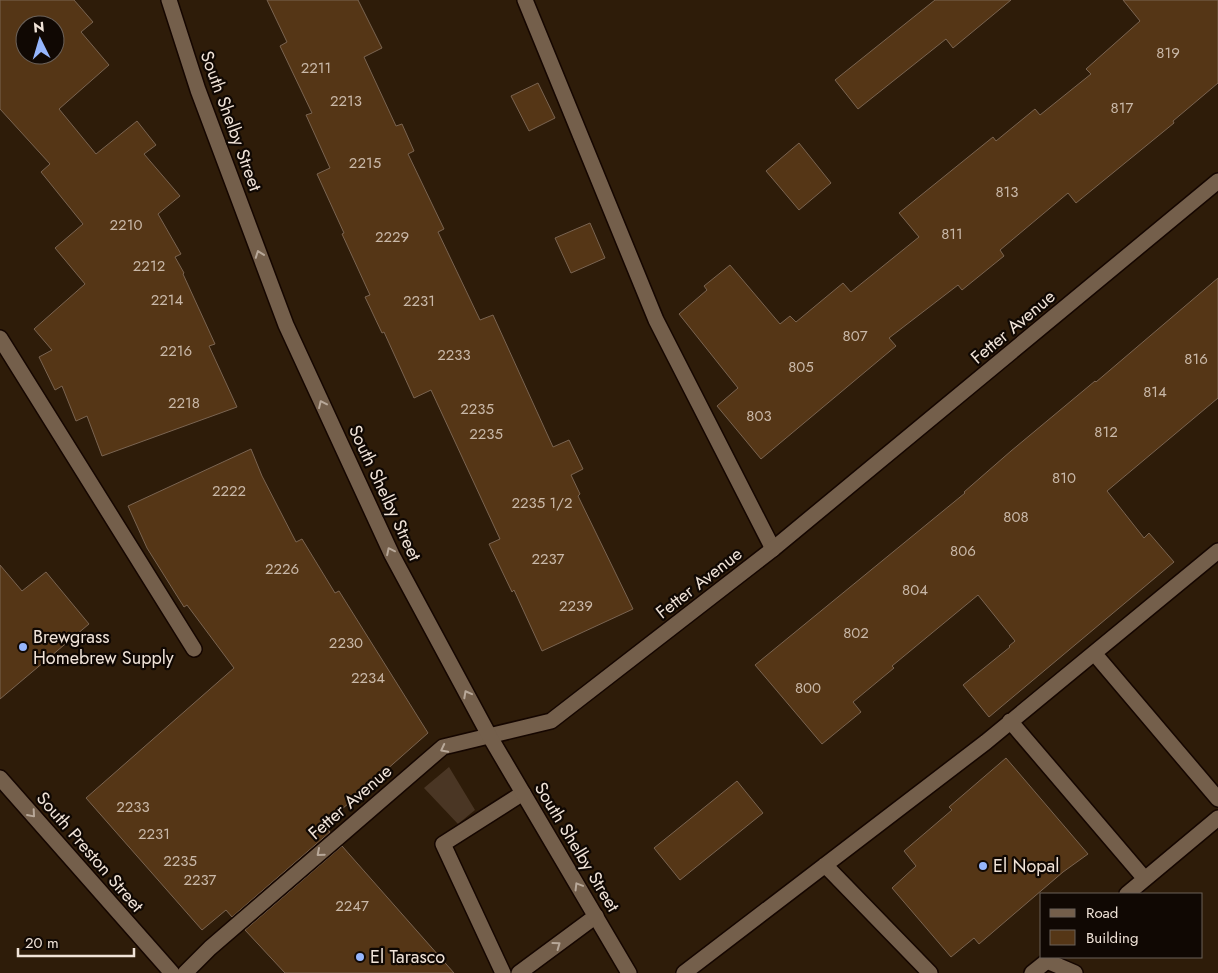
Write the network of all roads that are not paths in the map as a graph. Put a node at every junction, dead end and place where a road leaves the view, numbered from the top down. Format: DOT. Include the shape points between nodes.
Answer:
graph roads {
  1 [pos="168,0"];
  2 [pos="525,0"];
  3 [pos="1218,181"];
  4 [pos="0,338"];
  5 [pos="773,549"];
  6 [pos="1218,551"];
  7 [pos="194,649"];
  8 [pos="1094,653"];
  9 [pos="1010,721"];
  10 [pos="490,737"];
  11 [pos="0,778"];
  12 [pos="523,793"];
  13 [pos="1218,799"];
  14 [pos="1218,818"];
  15 [pos="825,865"];
  16 [pos="1145,879"];
  17 [pos="1128,893"];
  18 [pos="596,916"];
  19 [pos="1049,963"];
  20 [pos="172,973"];
  21 [pos="185,973"];
  22 [pos="503,973"];
  23 [pos="519,973"];
  24 [pos="629,973"];
  25 [pos="684,973"];
  26 [pos="930,973"];
  27 [pos="1032,973"];
  28 [pos="1075,973"];
  10 -- 1 [label="main road, South Shelby Street, one-way" via="392,556 286,325 198,90"];
  2 -- 5 [label="main road" via="656,320"];
  3 -- 5 [label="main road, Fetter Avenue"];
  4 -- 7 [label="main road"];
  5 -- 10 [label="main road, Fetter Avenue" via="551,721"];
  6 -- 8 [label="main road"];
  8 -- 9 [label="main road"];
  8 -- 13 [label="main road"];
  9 -- 15 [label="main road"];
  9 -- 16 [label="main road"];
  10 -- 12 [label="main road, South Shelby Street"];
  10 -- 21 [label="main road, Fetter Avenue, one-way" via="443,747 229,931"];
  11 -- 20 [label="main road, South Preston Street, one-way"];
  18 -- 12 [label="main road, South Shelby Street, one-way"];
  12 -- 22 [label="main road" via="442,844"];
  14 -- 16 [label="main road"];
  15 -- 25 [label="main road"];
  15 -- 26 [label="main road"];
  16 -- 17 [label="main road"];
  23 -- 18 [label="main road, one-way"];
  18 -- 24 [label="main road, South Shelby Street"];
  19 -- 27 [label="main road"];
  19 -- 28 [label="main road"];
}
